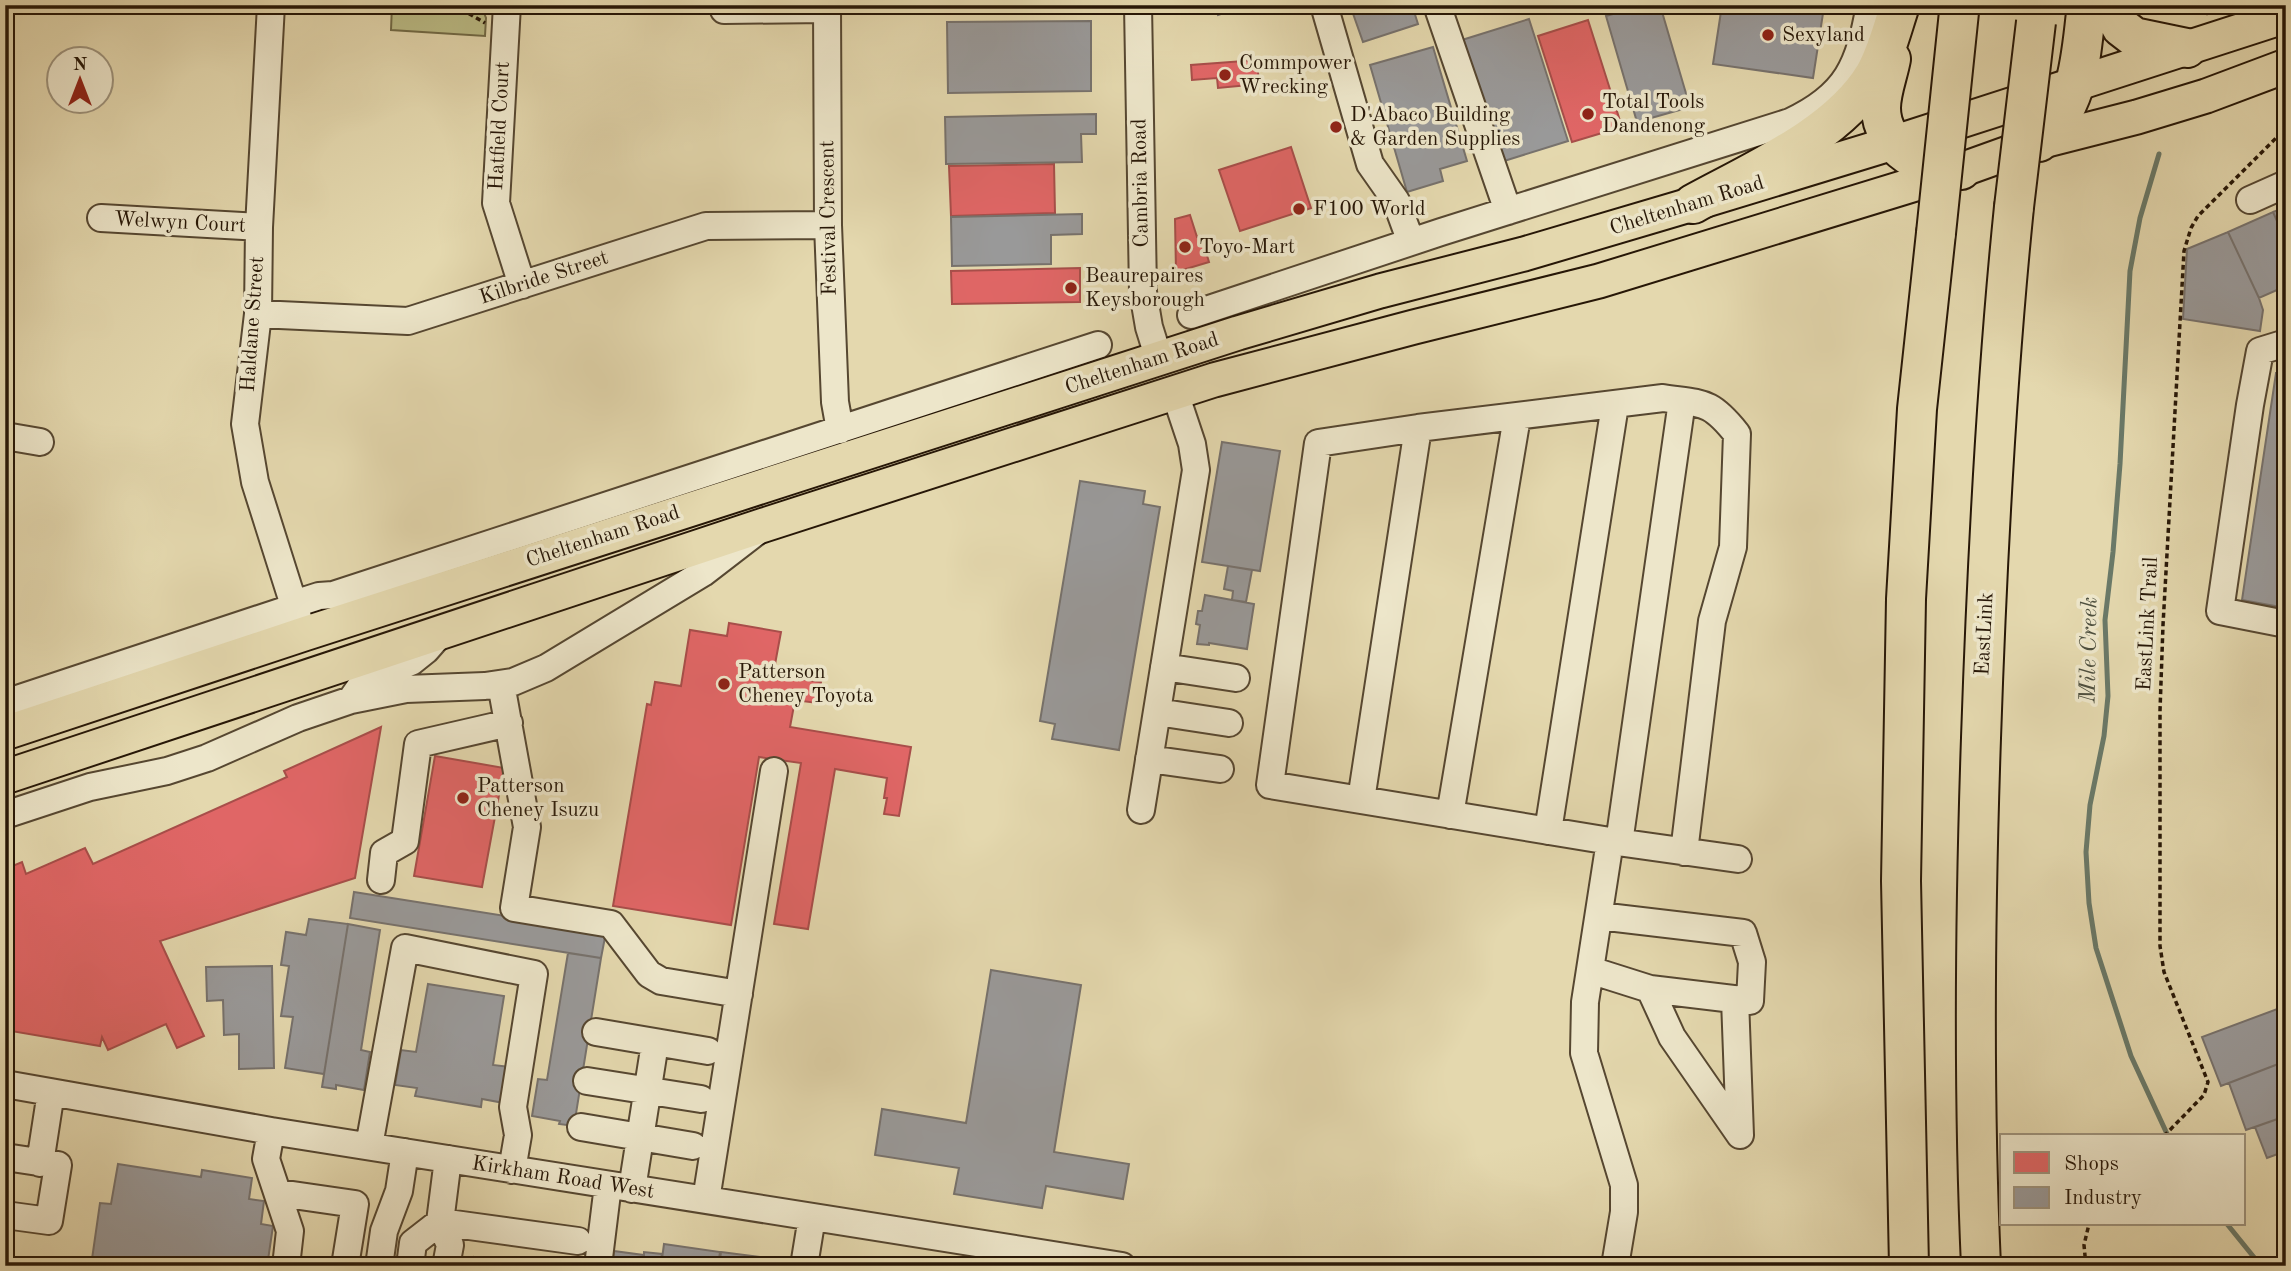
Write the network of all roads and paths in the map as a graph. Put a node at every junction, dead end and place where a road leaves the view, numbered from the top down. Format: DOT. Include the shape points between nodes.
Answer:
graph roads {
  1 [pos="271,5"];
  2 [pos="454,5"];
  3 [pos="507,5"];
  4 [pos="1138,5"];
  5 [pos="1324,5"];
  6 [pos="1437,5"];
  7 [pos="1870,5"];
  8 [pos="1902,5"];
  9 [pos="2087,5"];
  10 [pos="2112,5"];
  11 [pos="827,7"];
  12 [pos="1959,9"];
  13 [pos="724,10"];
  14 [pos="2037,14"];
  15 [pos="2286,16"];
  16 [pos="505,34"];
  17 [pos="2187,48"];
  18 [pos="2286,66"];
  19 [pos="2077,83"];
  20 [pos="2286,128"];
  21 [pos="1896,142"];
  22 [pos="2039,142"];
  23 [pos="1724,143"];
  24 [pos="1774,159"];
  25 [pos="1961,170"];
  26 [pos="2286,184"];
  27 [pos="2250,200"];
  28 [pos="1693,204"];
  29 [pos="1508,211"];
  30 [pos="101,218"];
  31 [pos="828,225"];
  32 [pos="259,227"];
  33 [pos="1411,242"];
  34 [pos="523,285"];
  35 [pos="1261,292"];
  36 [pos="258,314"];
  37 [pos="1191,315"];
  38 [pos="1238,333"];
  39 [pos="2286,342"];
  40 [pos="1098,345"];
  41 [pos="1159,359"];
  42 [pos="1010,374"];
  43 [pos="1175,393"];
  44 [pos="1042,396"];
  45 [pos="1682,401"];
  46 [pos="1615,405"];
  47 [pos="1517,416"];
  48 [pos="1418,428"];
  49 [pos="840,429"];
  50 [pos="5,436"];
  51 [pos="40,442"];
  52 [pos="764,525"];
  53 [pos="298,615"];
  54 [pos="2286,624"];
  55 [pos="440,634"];
  56 [pos="372,655"];
  57 [pos="1164,667"];
  58 [pos="1236,678"];
  59 [pos="501,684"];
  60 [pos="351,700"];
  61 [pos="5,703"];
  62 [pos="1157,712"];
  63 [pos="509,723"];
  64 [pos="1229,723"];
  65 [pos="5,733"];
  66 [pos="1149,759"];
  67 [pos="1220,769"];
  68 [pos="774,771"];
  69 [pos="5,777"];
  70 [pos="1361,800"];
  71 [pos="1141,810"];
  72 [pos="5,815"];
  73 [pos="1450,815"];
  74 [pos="1548,831"];
  75 [pos="1614,842"];
  76 [pos="1684,852"];
  77 [pos="1738,859"];
  78 [pos="381,880"];
  79 [pos="1900,881"];
  80 [pos="1599,916"];
  81 [pos="1590,971"];
  82 [pos="1650,989"];
  83 [pos="739,994"];
  84 [pos="1735,999"];
  85 [pos="596,1032"];
  86 [pos="655,1043"];
  87 [pos="708,1051"];
  88 [pos="587,1081"];
  89 [pos="5,1084"];
  90 [pos="647,1091"];
  91 [pos="51,1092"];
  92 [pos="701,1099"];
  93 [pos="581,1127"];
  94 [pos="271,1131"];
  95 [pos="2166,1134"];
  96 [pos="640,1138"];
  97 [pos="369,1146"];
  98 [pos="692,1146"];
  99 [pos="405,1152"];
  100 [pos="5,1157"];
  101 [pos="448,1159"];
  102 [pos="40,1163"];
  103 [pos="512,1170"];
  104 [pos="620,1187"];
  105 [pos="279,1193"];
  106 [pos="706,1200"];
  107 [pos="5,1215"];
  108 [pos="811,1217"];
  109 [pos="440,1222"];
  110 [pos="2089,1226"];
  111 [pos="578,1241"];
  112 [pos="985,1255"];
  113 [pos="286,1266"];
  114 [pos="345,1266"];
  115 [pos="379,1266"];
  116 [pos="410,1266"];
  117 [pos="446,1266"];
  118 [pos="598,1266"];
  119 [pos="804,1266"];
  120 [pos="1122,1266"];
  121 [pos="1615,1266"];
  122 [pos="1897,1266"];
  123 [pos="1909,1266"];
  124 [pos="1981,1266"];
  125 [pos="2085,1266"];
  1 -- 32 [label="street, Haldane Street"];
  2 -- 16 [label="path"];
  3 -- 16 [label="street, Hatfield Court"];
  4 -- 41 [label="street, Cambria Road" via="1143,292"];
  5 -- 33 [label="street" via="1370,164 1396,201"];
  6 -- 29 [label="street"];
  7 -- 23 [label="street" via="1862,46 1849,75 1828,99 1790,122"];
  8 -- 21 [label="highway" via="1881,106 1882,120"];
  8 -- 24 [label="highway" via="1882,57 1855,102 1828,127"];
  9 -- 19 [label="highway"];
  10 -- 17 [label="highway" via="2121,27 2134,37"];
  11 -- 13 [label="street"];
  11 -- 31 [label="street, Festival Crescent"];
  12 -- 79 [label="highway, bridge" via="1917,409 1908,558"];
  14 -- 124 [label="highway, EastLink, bridge" via="2005,297 1985,621 1976,867 1975,1144"];
  15 -- 17 [label="main road, Cheltenham Road"];
  16 -- 34 [label="street, Hatfield Court" via="496,203"];
  17 -- 19 [label="main road, Cheltenham Road"];
  18 -- 22 [label="main road, Cheltenham Road" via="2206,96"];
  19 -- 21 [label="main road, Cheltenham Road"];
  19 -- 22 [label="highway" via="2063,116"];
  20 -- 95 [label="path, EastLink Trail" via="2198,216 2184,251 2161,674 2160,946 2164,972 2208,1082 2204,1095"];
  21 -- 25 [label="highway" via="1910,157 1929,167"];
  21 -- 28 [label="main road, Cheltenham Road"];
  22 -- 25 [label="main road, Cheltenham Road"];
  23 -- 24 [label="street"];
  23 -- 29 [label="street"];
  24 -- 28 [label="highway"];
  25 -- 43 [label="main road, Cheltenham Road" via="1599,281"];
  26 -- 27 [label="street"];
  28 -- 38 [label="main road, Cheltenham Road"];
  29 -- 33 [label="street"];
  30 -- 32 [label="street, Welwyn Court"];
  31 -- 34 [label="street, Kilbride Street" via="706,226"];
  31 -- 49 [label="street, Festival Crescent" via="834,397"];
  32 -- 36 [label="street, Haldane Street"];
  33 -- 35 [label="street"];
  34 -- 36 [label="street, Kilbride Street" via="408,321"];
  35 -- 37 [label="street"];
  35 -- 38 [label="street"];
  36 -- 53 [label="street, Haldane Street" via="245,424 255,482"];
  38 -- 41 [label="main road, Cheltenham Road"];
  39 -- 54 [label="street" via="2260,351 2220,611"];
  40 -- 42 [label="street, Cheltenham Road"];
  41 -- 43 [label="main road"];
  41 -- 44 [label="main road, Cheltenham Road"];
  42 -- 44 [label="street"];
  42 -- 49 [label="street, Cheltenham Road"];
  43 -- 52 [label="main road, Cheltenham Road"];
  43 -- 57 [label="street" via="1196,467"];
  44 -- 53 [label="main road, Cheltenham Road"];
  45 -- 46 [label="street" via="1663,398"];
  45 -- 75 [label="street"];
  45 -- 76 [label="street" via="1699,402 1722,414 1737,433 1733,547 1712,621"];
  46 -- 47 [label="street"];
  46 -- 74 [label="street"];
  47 -- 48 [label="street"];
  47 -- 73 [label="street"];
  48 -- 70 [label="street"];
  48 -- 70 [label="street" via="1318,443 1270,785"];
  49 -- 53 [label="street, Cheltenham Road" via="319,596"];
  50 -- 51 [label="street"];
  52 -- 55 [label="main road, Cheltenham Road"];
  52 -- 59 [label="street, Cheltenham Road" via="703,573 654,603 546,668"];
  53 -- 56 [label="main road" via="314,645 324,651"];
  53 -- 61 [label="street, Cheltenham Road"];
  53 -- 65 [label="main road, Cheltenham Road"];
  55 -- 56 [label="main road, Cheltenham Road"];
  55 -- 60 [label="street" via="411,662 365,680"];
  56 -- 69 [label="main road, Cheltenham Road"];
  57 -- 58 [label="street"];
  57 -- 62 [label="street"];
  59 -- 60 [label="street, Cheltenham Road" via="413,688"];
  59 -- 63 [label="street"];
  60 -- 72 [label="street, Cheltenham Road" via="167,771 90,787"];
  62 -- 64 [label="street"];
  62 -- 66 [label="street"];
  63 -- 78 [label="street" via="418,744 405,841 384,853"];
  63 -- 83 [label="street" via="527,827 514,908 611,924 649,975 660,981"];
  66 -- 67 [label="street"];
  66 -- 71 [label="street"];
  68 -- 83 [label="street"];
  70 -- 73 [label="street"];
  73 -- 74 [label="street"];
  74 -- 75 [label="street"];
  75 -- 76 [label="street"];
  75 -- 80 [label="street"];
  76 -- 77 [label="street"];
  79 -- 122 [label="highway"];
  79 -- 123 [label="highway"];
  80 -- 81 [label="street"];
  80 -- 84 [label="street" via="1743,933 1752,961 1750,1001"];
  81 -- 82 [label="street"];
  81 -- 121 [label="street" via="1584,1053 1625,1185"];
  82 -- 84 [label="street"];
  82 -- 84 [label="street" via="1672,1037 1740,1135"];
  83 -- 106 [label="street"];
  85 -- 86 [label="street"];
  86 -- 87 [label="street"];
  86 -- 90 [label="street"];
  88 -- 90 [label="street"];
  89 -- 91 [label="street, Kirkham Road West"];
  90 -- 92 [label="street"];
  90 -- 96 [label="street"];
  91 -- 94 [label="street, Kirkham Road West"];
  91 -- 102 [label="street"];
  93 -- 96 [label="street"];
  94 -- 97 [label="street, Kirkham Road West"];
  94 -- 105 [label="street" via="266,1158"];
  96 -- 98 [label="street"];
  96 -- 104 [label="street"];
  97 -- 99 [label="street, Kirkham Road West"];
  97 -- 103 [label="street" via="405,948 534,974 513,1107 518,1135"];
  99 -- 101 [label="street, Kirkham Road West"];
  99 -- 115 [label="street"];
  100 -- 102 [label="street"];
  101 -- 103 [label="street, Kirkham Road West"];
  101 -- 109 [label="street"];
  102 -- 107 [label="street" via="58,1165 49,1221"];
  103 -- 104 [label="street, Kirkham Road West"];
  104 -- 106 [label="street, Kirkham Road West"];
  104 -- 118 [label="street"];
  105 -- 113 [label="street" via="290,1231"];
  105 -- 114 [label="street" via="355,1204"];
  106 -- 108 [label="street, Kirkham Road West"];
  108 -- 112 [label="street, Kirkham Road West"];
  108 -- 119 [label="street"];
  109 -- 111 [label="street"];
  109 -- 116 [label="street" via="413,1243"];
  109 -- 117 [label="street" via="450,1245"];
  110 -- 125 [label="path"];
  112 -- 120 [label="street, Kirkham Road West"];
}
